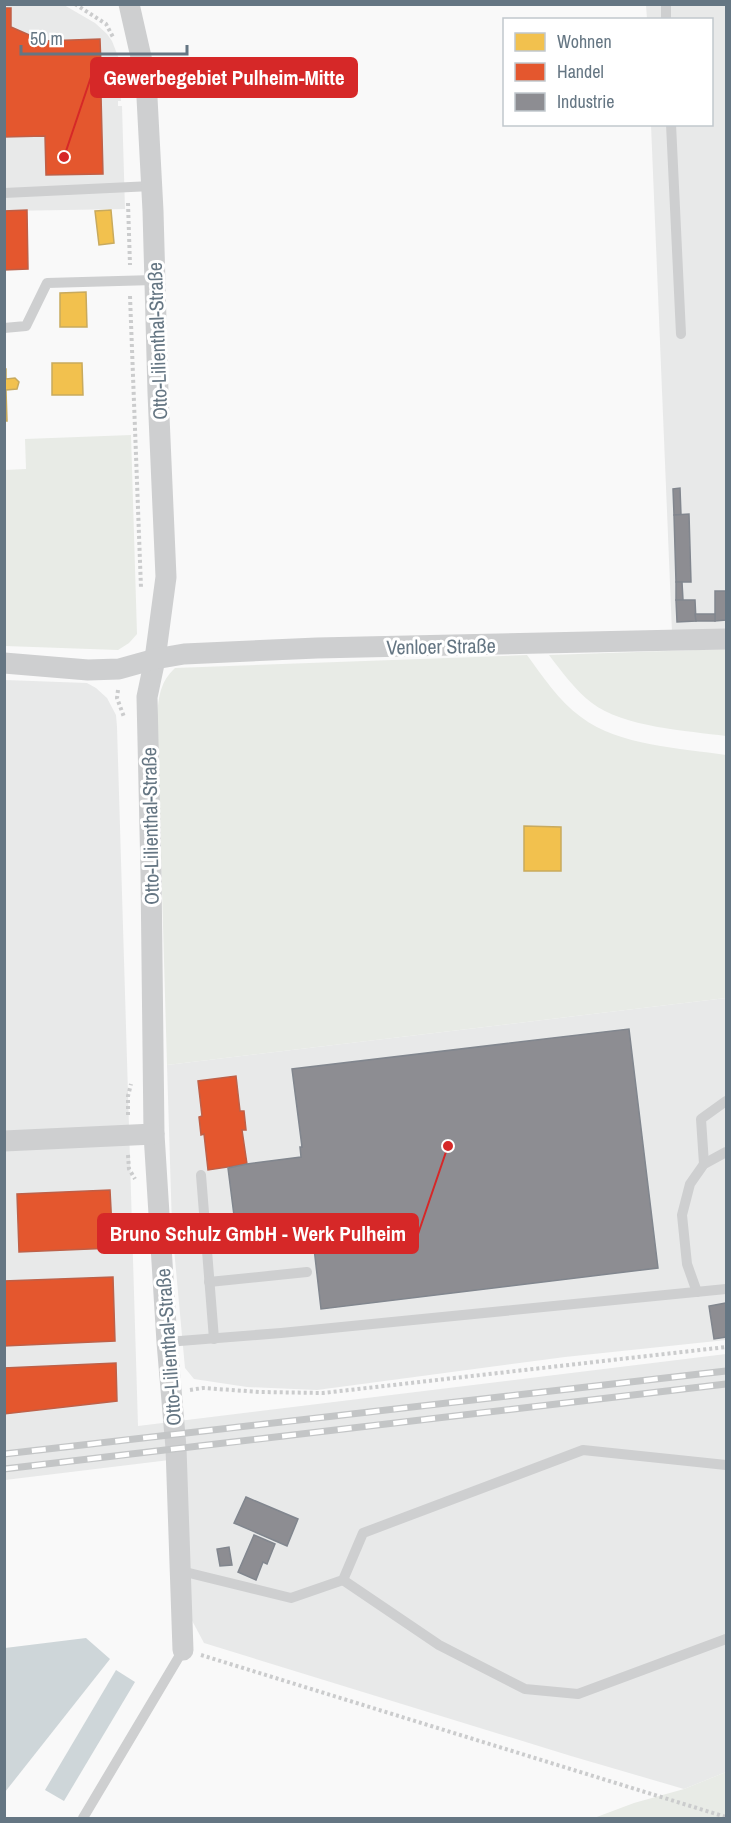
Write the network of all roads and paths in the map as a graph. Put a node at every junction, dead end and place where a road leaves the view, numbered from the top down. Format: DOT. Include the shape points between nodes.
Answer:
graph roads {
  1 [pos="75,4"];
  2 [pos="129,4"];
  3 [pos="115,40"];
  4 [pos="671,126"];
  5 [pos="152,186"];
  6 [pos="128,187"];
  7 [pos="4,193"];
  8 [pos="130,280"];
  9 [pos="154,280"];
  10 [pos="4,328"];
  11 [pos="681,334"];
  12 [pos="141,589"];
  13 [pos="726,639"];
  14 [pos="155,659"];
  15 [pos="4,663"];
  16 [pos="726,1101"];
  17 [pos="154,1134"];
  18 [pos="4,1142"];
  19 [pos="726,1152"];
  20 [pos="704,1164"];
  21 [pos="201,1175"];
  22 [pos="307,1272"];
  23 [pos="209,1282"];
  24 [pos="726,1289"];
  25 [pos="697,1292"];
  26 [pos="214,1339"];
  27 [pos="167,1342"];
  28 [pos="726,1347"];
  29 [pos="171,1392"];
  30 [pos="726,1465"];
  31 [pos="181,1571"];
  32 [pos="343,1580"];
  33 [pos="726,1639"];
  34 [pos="183,1650"];
  35 [pos="726,1817"];
  36 [pos="83,1818"];
  1 -- 3 [label="path" via="106,24"];
  2 -- 5 [label="street, Otto-Lilienthal-Straße" via="146,79"];
  4 -- 11 [label="lane"];
  5 -- 6 [label="lane"];
  5 -- 9 [label="street, Otto-Lilienthal-Straße"];
  6 -- 7 [label="lane"];
  6 -- 8 [label="path"];
  8 -- 9 [label="lane"];
  8 -- 10 [label="lane" via="47,283 26,326"];
  8 -- 12 [label="path"];
  9 -- 14 [label="street, Otto-Lilienthal-Straße" via="166,577"];
  13 -- 14 [label="street, Venloer Straße" via="317,648 184,654"];
  14 -- 15 [label="street, Venloer Straße" via="119,669 88,670"];
  14 -- 17 [label="street, Otto-Lilienthal-Straße" via="147,697"];
  16 -- 20 [label="lane" via="701,1119"];
  17 -- 18 [label="street"];
  17 -- 27 [label="street, Otto-Lilienthal-Straße"];
  19 -- 20 [label="lane"];
  20 -- 25 [label="lane" via="690,1184 682,1215 687,1264"];
  21 -- 23 [label="lane"];
  22 -- 23 [label="lane"];
  23 -- 26 [label="lane"];
  24 -- 25 [label="lane"];
  25 -- 26 [label="lane"];
  26 -- 27 [label="lane"];
  27 -- 29 [label="street, Otto-Lilienthal-Straße"];
  28 -- 29 [label="path" via="323,1393 203,1388"];
  29 -- 31 [label="street, Otto-Lilienthal-Straße"];
  30 -- 32 [label="lane" via="583,1450 363,1533"];
  31 -- 32 [label="lane" via="291,1598"];
  31 -- 34 [label="street, Otto-Lilienthal-Straße"];
  32 -- 33 [label="lane" via="440,1645 525,1689 578,1694"];
  34 -- 35 [label="path"];
  34 -- 36 [label="lane"];
}
